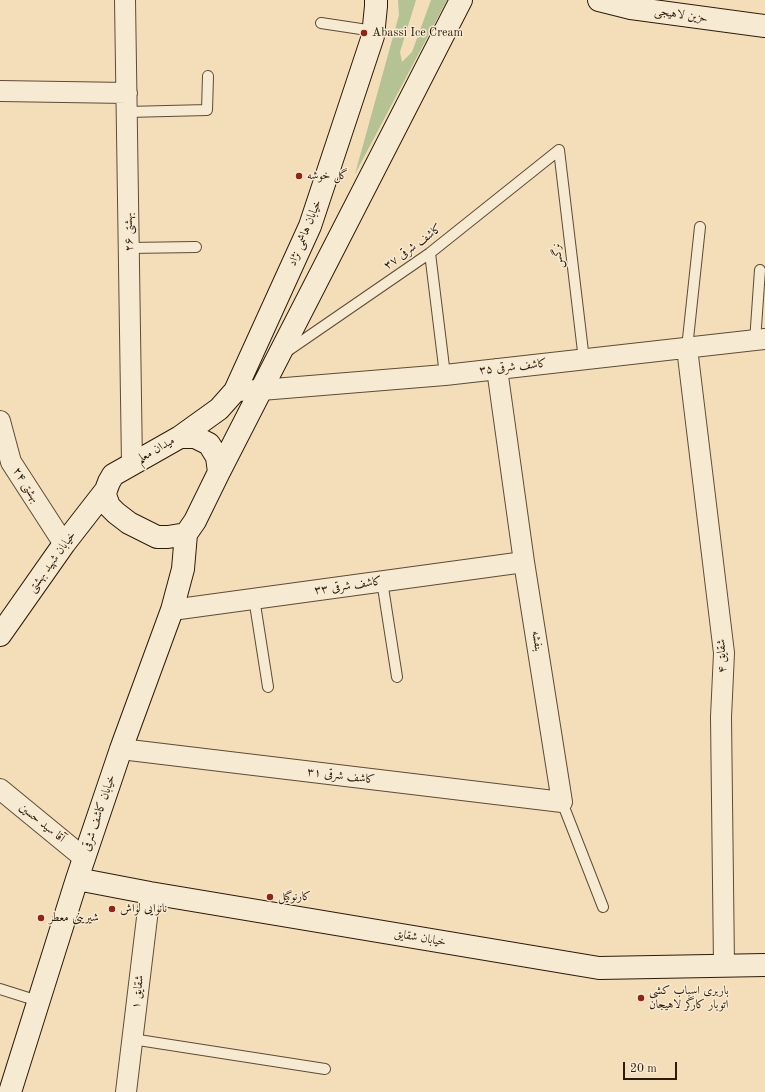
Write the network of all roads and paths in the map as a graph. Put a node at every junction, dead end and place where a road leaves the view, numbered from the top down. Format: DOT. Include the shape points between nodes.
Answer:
graph roads {
  1 [pos="125,0"];
  2 [pos="376,0"];
  3 [pos="461,0"];
  4 [pos="599,0"];
  5 [pos="321,23"];
  6 [pos="765,26"];
  7 [pos="374,31"];
  8 [pos="208,76"];
  9 [pos="0,91"];
  10 [pos="127,102"];
  11 [pos="559,150"];
  12 [pos="700,227"];
  13 [pos="196,247"];
  14 [pos="129,248"];
  15 [pos="430,253"];
  16 [pos="760,270"];
  17 [pos="760,340"];
  18 [pos="688,348"];
  19 [pos="278,358"];
  20 [pos="584,360"];
  21 [pos="497,369"];
  22 [pos="445,375"];
  23 [pos="261,390"];
  24 [pos="235,391"];
  25 [pos="0,421"];
  26 [pos="180,437"];
  27 [pos="132,464"];
  28 [pos="219,472"];
  29 [pos="106,490"];
  30 [pos="186,534"];
  31 [pos="64,544"];
  32 [pos="524,562"];
  33 [pos="382,581"];
  34 [pos="254,598"];
  35 [pos="172,610"];
  36 [pos="0,635"];
  37 [pos="397,677"];
  38 [pos="268,687"];
  39 [pos="121,749"];
  40 [pos="0,788"];
  41 [pos="562,802"];
  42 [pos="84,858"];
  43 [pos="77,879"];
  44 [pos="150,893"];
  45 [pos="603,907"];
  46 [pos="724,965"];
  47 [pos="765,965"];
  48 [pos="0,989"];
  49 [pos="38,1002"];
  50 [pos="132,1040"];
  51 [pos="325,1070"];
  52 [pos="7,1087"];
  53 [pos="126,1092"];
  1 -- 10 [label="street, بهشتی ۲۶"];
  2 -- 7 [label="main road, خیابان هاشمی نژاد"];
  3 -- 19 [label="main road"];
  4 -- 6 [label="main road, حزین لاهیجی" via="631,8"];
  5 -- 7 [label="lane"];
  7 -- 24 [label="main road, خیابان هاشمی نژاد" via="310,226"];
  8 -- 10 [label="lane" via="207,110"];
  9 -- 10 [label="street"];
  10 -- 14 [label="street, بهشتی ۲۶"];
  11 -- 15 [label="lane, کاشف شرقی ۳۷"];
  11 -- 20 [label="lane, نرگس"];
  12 -- 18 [label="lane"];
  13 -- 14 [label="lane"];
  14 -- 27 [label="street, بهشتی ۲۶"];
  15 -- 19 [label="lane, کاشف شرقی ۳۷"];
  15 -- 22 [label="lane"];
  16 -- 17 [label="lane"];
  17 -- 18 [label="street, کاشف شرقی ۳۵"];
  18 -- 20 [label="street, کاشف شرقی ۳۵"];
  18 -- 46 [label="street, شقایق ۴" via="724,653 721,717"];
  19 -- 23 [label="main road"];
  20 -- 21 [label="street, کاشف شرقی ۳۵"];
  21 -- 22 [label="street, کاشف شرقی ۳۵"];
  21 -- 32 [label="street, بنفشه"];
  22 -- 23 [label="street, کاشف شرقی ۳۵"];
  23 -- 24 [label="street, کاشف شرقی ۳۵"];
  23 -- 28 [label="main road"];
  24 -- 26 [label="main road, خیابان هاشمی نژاد" via="219,409"];
  25 -- 31 [label="street, بهشتی ۲۴" via="11,462"];
  26 -- 27 [label="main road, میدان معلم"];
  26 -- 28 [label="main road, میدان معلم" via="195,437 209,444 217,456"];
  27 -- 29 [label="main road, میدان معلم" via="114,475"];
  28 -- 30 [label="main road"];
  29 -- 30 [label="main road" via="109,506 141,530 157,537 168,538"];
  29 -- 31 [label="main road, خیابان شهید بهشتی"];
  30 -- 35 [label="main road, خیابان کاشف شرقی" via="183,569"];
  31 -- 36 [label="main road, خیابان شهید بهشتی"];
  32 -- 33 [label="street, کاشف شرقی ۳۳"];
  32 -- 41 [label="street, بنفشه"];
  33 -- 34 [label="street, کاشف شرقی ۳۳"];
  33 -- 37 [label="lane"];
  34 -- 35 [label="street, کاشف شرقی ۳۳"];
  34 -- 38 [label="lane"];
  35 -- 39 [label="main road, خیابان کاشف شرقی"];
  39 -- 41 [label="street, کاشف شرقی ۳۱"];
  39 -- 42 [label="main road, خیابان کاشف شرقی"];
  40 -- 42 [label="street, آقا سید حسین"];
  41 -- 45 [label="lane, بنفشه"];
  42 -- 43 [label="main road, خیابان کاشف شرقی"];
  43 -- 44 [label="main road, خیابان شقایق"];
  43 -- 49 [label="main road, خیابان کاشف شرقی"];
  44 -- 46 [label="main road, خیابان شقایق" via="599,968"];
  44 -- 50 [label="street, شقایق ۱"];
  46 -- 47 [label="main road, خیابان شقایق"];
  48 -- 49 [label="lane"];
  49 -- 52 [label="main road, خیابان کاشف شرقی"];
  50 -- 51 [label="lane"];
  50 -- 53 [label="street, شقایق ۱"];
}
